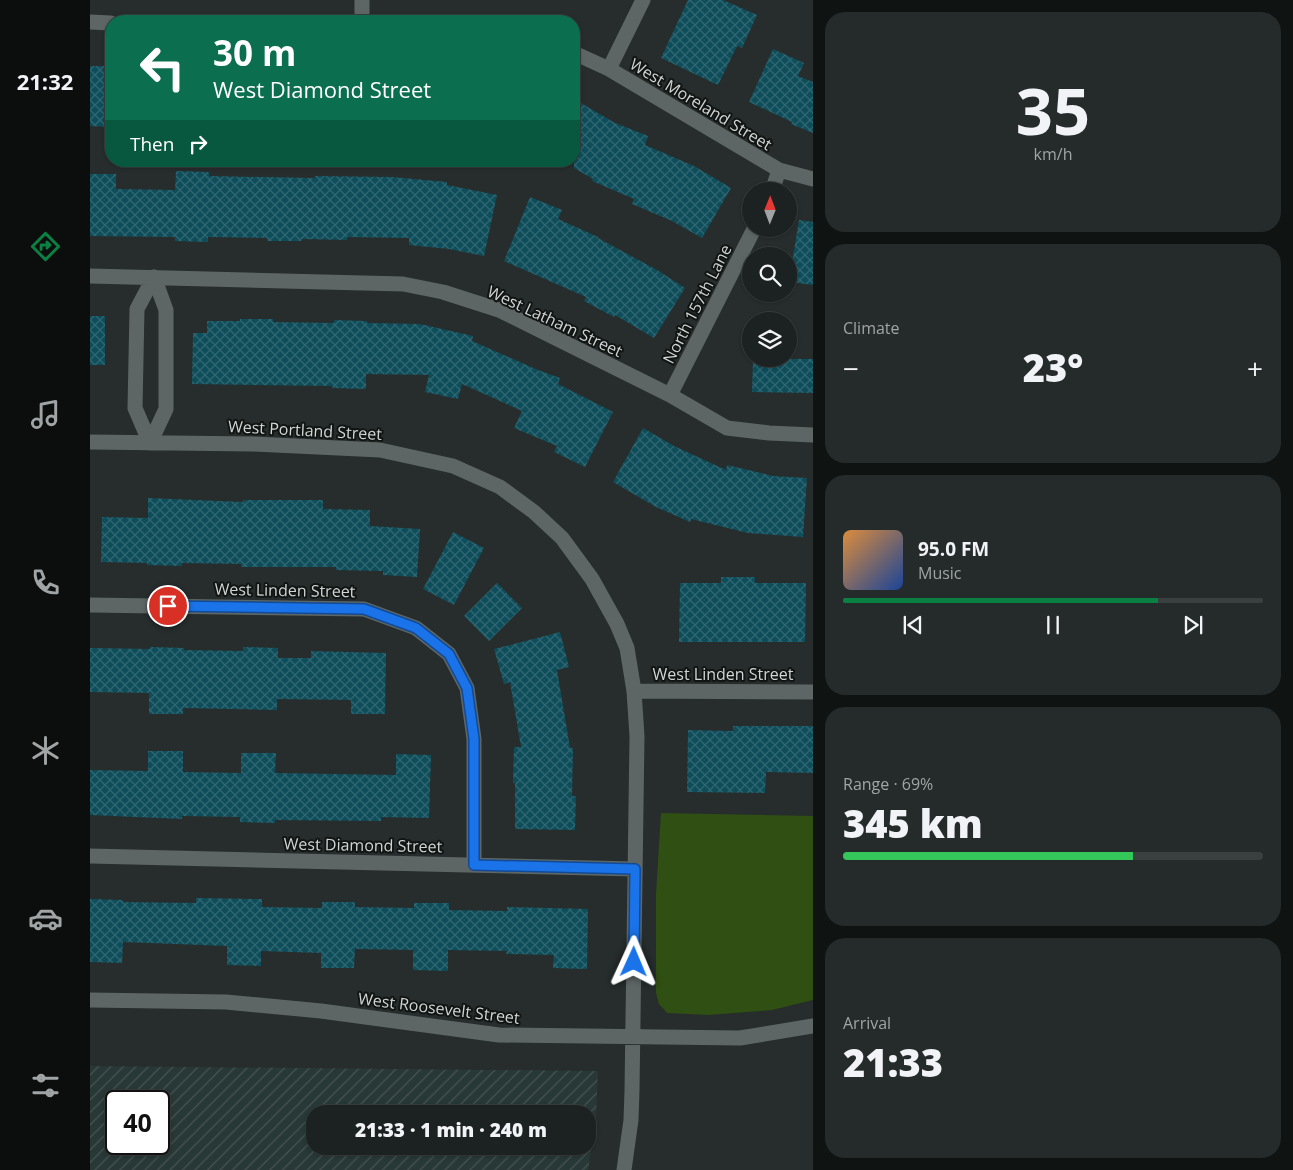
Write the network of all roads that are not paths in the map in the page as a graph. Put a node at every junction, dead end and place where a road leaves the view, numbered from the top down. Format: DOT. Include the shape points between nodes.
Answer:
graph roads {
  1 [pos="362,0"];
  2 [pos="643,0"];
  3 [pos="362,15"];
  4 [pos="90,22"];
  5 [pos="105,23"];
  6 [pos="580,56"];
  7 [pos="609,69"];
  8 [pos="779,170"];
  9 [pos="813,179"];
  10 [pos="775,182"];
  11 [pos="749,238"];
  12 [pos="90,276"];
  13 [pos="154,277"];
  14 [pos="670,395"];
  15 [pos="813,435"];
  16 [pos="90,442"];
  17 [pos="150,443"];
  18 [pos="90,605"];
  19 [pos="634,691"];
  20 [pos="813,692"];
  21 [pos="90,856"];
  22 [pos="474,865"];
  23 [pos="635,869"];
  24 [pos="90,1000"];
  25 [pos="813,1026"];
  26 [pos="633,1037"];
  27 [pos="624,1170"];
  1 -- 3 [label="street"];
  2 -- 7 [label="street"];
  4 -- 5 [label="street"];
  6 -- 7 [label="street, West Moreland Street"];
  7 -- 8 [label="street, West Moreland Street"];
  8 -- 9 [label="street, West Moreland Street"];
  8 -- 10 [label="street"];
  11 -- 14 [label="street, North 157th Lane"];
  12 -- 13 [label="street, West Latham Street"];
  13 -- 14 [label="street, West Latham Street" via="403,284 444,292 499,310"];
  13 -- 17 [label="street" via="166,310 166,409"];
  13 -- 17 [label="street" via="137,309 135,408"];
  14 -- 15 [label="street, West Latham Street" via="727,428"];
  16 -- 17 [label="street, West Portland Street"];
  17 -- 19 [label="street, West Portland Street" via="380,450 453,466 500,487 562,538 592,579 617,624 626,648"];
  18 -- 22 [label="street, West Linden Street" via="364,609 416,628 449,654 467,688 474,739"];
  19 -- 20 [label="street, West Linden Street"];
  19 -- 23 [label="street, West Portland Street" via="637,736"];
  21 -- 22 [label="street, West Diamond Street"];
  22 -- 23 [label="street, West Diamond Street"];
  23 -- 26 [label="street, West Portland Street"];
  24 -- 26 [label="street, West Roosevelt Street" via="226,1002 499,1035"];
  25 -- 26 [label="street, West Roosevelt Street" via="740,1038"];
  26 -- 27 [label="street, West Portland Street" via="631,1120"];
}
